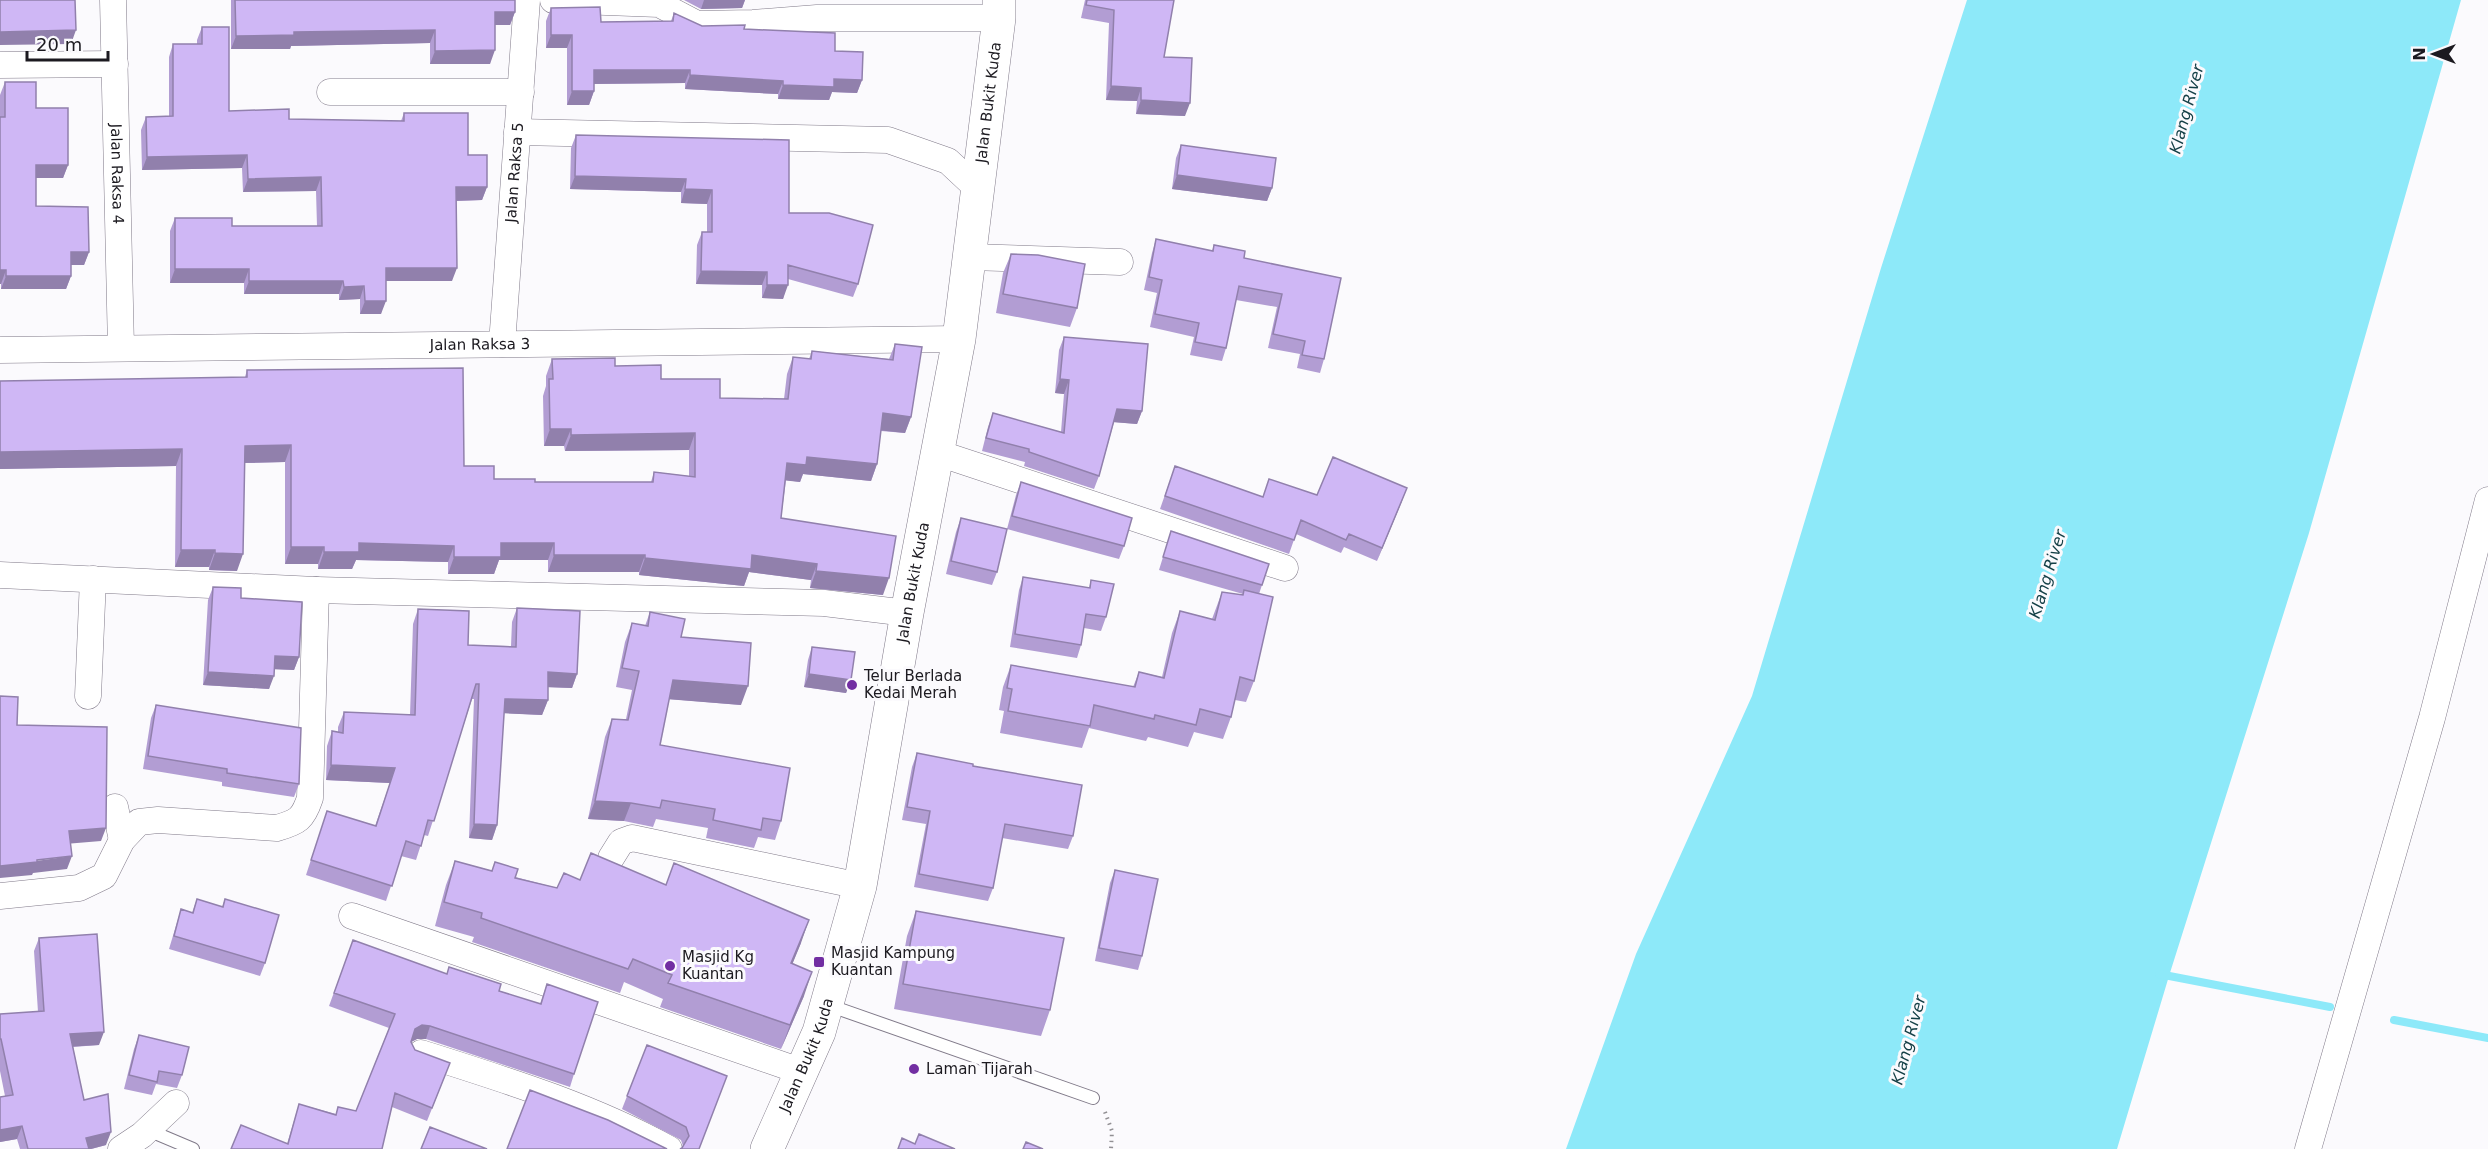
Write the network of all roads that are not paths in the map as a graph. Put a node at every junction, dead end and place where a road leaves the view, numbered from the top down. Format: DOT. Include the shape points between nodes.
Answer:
graph roads {
  1 [pos="113,0"];
  2 [pos="527,0"];
  3 [pos="553,0"];
  4 [pos="999,9"];
  5 [pos="115,64"];
  6 [pos="0,65"];
  7 [pos="330,92"];
  8 [pos="521,92"];
  9 [pos="518,132"];
  10 [pos="978,189"];
  11 [pos="970,257"];
  12 [pos="1120,262"];
  13 [pos="959,339"];
  14 [pos="502,344"];
  15 [pos="121,348"];
  16 [pos="0,350"];
  17 [pos="938,453"];
  18 [pos="2488,501"];
  19 [pos="1285,568"];
  20 [pos="0,575"];
  21 [pos="93,579"];
  22 [pos="316,590"];
  23 [pos="907,613"];
  24 [pos="88,696"];
  25 [pos="115,807"];
  26 [pos="125,836"];
  27 [pos="610,858"];
  28 [pos="860,886"];
  29 [pos="0,896"];
  30 [pos="352,916"];
  31 [pos="828,1005"];
  32 [pos="421,1053"];
  33 [pos="803,1072"];
  34 [pos="1093,1098"];
  35 [pos="176,1103"];
  36 [pos="148,1130"];
  37 [pos="121,1149"];
  38 [pos="193,1149"];
  39 [pos="669,1149"];
  40 [pos="767,1149"];
  41 [pos="2308,1149"];
  1 -- 5 [label="street, Jalan Raksa 4"];
  2 -- 8 [label="street, Jalan Raksa 5"];
  3 -- 4 [label="street" via="659,4 697,24"];
  4 -- 10 [label="street, Jalan Bukit Kuda"];
  5 -- 6 [label="street"];
  5 -- 15 [label="street, Jalan Raksa 4"];
  7 -- 8 [label="street"];
  8 -- 9 [label="street, Jalan Raksa 5"];
  9 -- 10 [label="street" via="888,140 948,161"];
  9 -- 14 [label="street, Jalan Raksa 5"];
  10 -- 11 [label="street, Jalan Bukit Kuda"];
  11 -- 12 [label="street"];
  11 -- 13 [label="street, Jalan Bukit Kuda"];
  13 -- 14 [label="street, Jalan Raksa 3"];
  13 -- 17 [label="street, Jalan Bukit Kuda"];
  14 -- 15 [label="street, Jalan Raksa 3"];
  15 -- 16 [label="street, Jalan Raksa 3"];
  17 -- 19 [label="street"];
  17 -- 23 [label="street, Jalan Bukit Kuda"];
  18 -- 41 [label="street" via="2428,730"];
  20 -- 21 [label="street"];
  21 -- 22 [label="street"];
  21 -- 24 [label="street"];
  22 -- 23 [label="street" via="824,603"];
  22 -- 26 [label="street" via="310,798 305,813 293,824 277,828 139,822"];
  23 -- 28 [label="street, Jalan Bukit Kuda"];
  25 -- 26 [label="street"];
  26 -- 29 [label="street" via="104,876 80,888"];
  27 -- 28 [label="street" via="621,842 632,838"];
  28 -- 31 [label="street, Jalan Bukit Kuda"];
  30 -- 33 [label="street"];
  31 -- 33 [label="street, Jalan Bukit Kuda"];
  31 -- 34 [label="lane"];
  32 -- 39 [label="street" via="523,1085 632,1128"];
  33 -- 40 [label="street, Jalan Bukit Kuda"];
  35 -- 36 [label="street"];
  36 -- 37 [label="street"];
  36 -- 38 [label="lane"];
}
